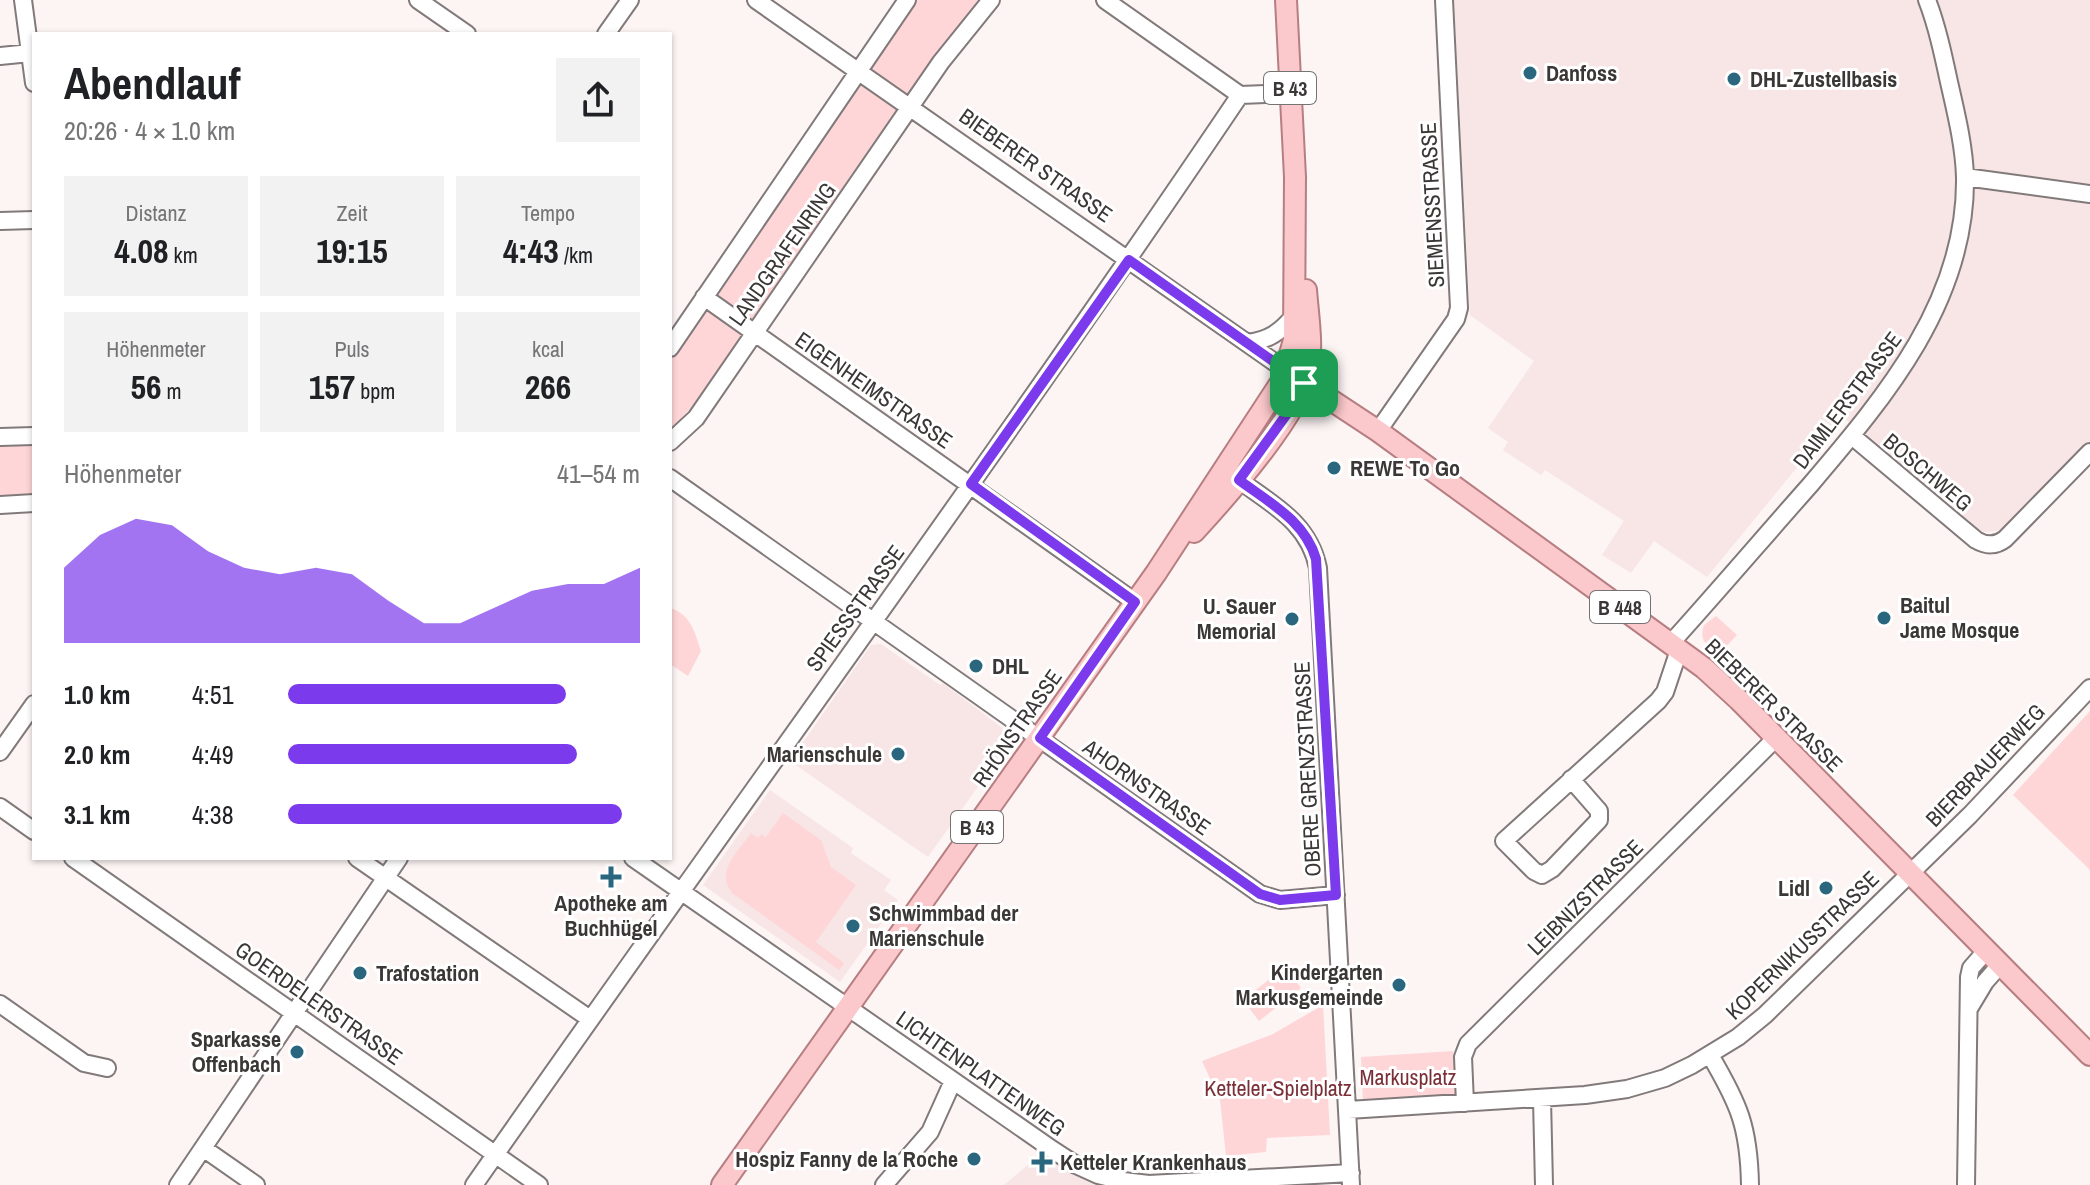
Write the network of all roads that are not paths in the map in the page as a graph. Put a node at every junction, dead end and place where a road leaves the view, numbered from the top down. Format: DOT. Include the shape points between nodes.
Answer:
graph roads {
  1 [pos="23,0"];
  2 [pos="418,0"];
  3 [pos="630,0"];
  4 [pos="756,0"];
  5 [pos="907,0"];
  6 [pos="991,0"];
  7 [pos="1105,0"];
  8 [pos="1286,0"];
  9 [pos="1444,0"];
  10 [pos="1927,0"];
  11 [pos="464,32"];
  12 [pos="607,32"];
  13 [pos="30,53"];
  14 [pos="0,56"];
  15 [pos="32,68"];
  16 [pos="858,70"];
  17 [pos="1290,93"];
  18 [pos="1240,95"];
  19 [pos="910,107"];
  20 [pos="1295,177"];
  21 [pos="1965,177"];
  22 [pos="2090,194"];
  23 [pos="32,220"];
  24 [pos="0,221"];
  25 [pos="1129,260"];
  26 [pos="704,297"];
  27 [pos="1294,316"];
  28 [pos="754,333"];
  29 [pos="1247,343"];
  30 [pos="672,345"];
  31 [pos="1287,371"];
  32 [pos="1304,383"];
  33 [pos="689,425"];
  34 [pos="1378,431"];
  35 [pos="32,436"];
  36 [pos="1852,436"];
  37 [pos="0,437"];
  38 [pos="672,440"];
  39 [pos="2090,452"];
  40 [pos="672,455"];
  41 [pos="672,479"];
  42 [pos="1239,480"];
  43 [pos="971,484"];
  44 [pos="32,503"];
  45 [pos="0,505"];
  46 [pos="1156,573"];
  47 [pos="1135,602"];
  48 [pos="874,620"];
  49 [pos="1675,646"];
  50 [pos="2090,688"];
  51 [pos="32,707"];
  52 [pos="1040,738"];
  53 [pos="1776,738"];
  54 [pos="0,752"];
  55 [pos="1571,779"];
  56 [pos="0,807"];
  57 [pos="32,830"];
  58 [pos="76,860"];
  59 [pos="360,860"];
  60 [pos="398,860"];
  61 [pos="636,860"];
  62 [pos="1909,872"];
  63 [pos="386,878"];
  64 [pos="680,891"];
  65 [pos="1336,895"];
  66 [pos="1993,958"];
  67 [pos="0,1004"];
  68 [pos="848,1007"];
  69 [pos="295,1012"];
  70 [pos="590,1019"];
  71 [pos="1710,1055"];
  72 [pos="2090,1055"];
  73 [pos="107,1068"];
  74 [pos="953,1081"];
  75 [pos="1542,1099"];
  76 [pos="1465,1103"];
  77 [pos="1348,1110"];
  78 [pos="203,1148"];
  79 [pos="495,1154"];
  80 [pos="1351,1179"];
  81 [pos="178,1185"];
  82 [pos="256,1185"];
  83 [pos="474,1185"];
  84 [pos="539,1185"];
  85 [pos="722,1185"];
  86 [pos="884,1185"];
  87 [pos="1544,1185"];
  88 [pos="1750,1185"];
  89 [pos="1966,1185"];
  1 -- 13 [label="street"];
  2 -- 11 [label="street"];
  3 -- 12 [label="street"];
  4 -- 16 [label="street, BIEBERER STRASSE"];
  5 -- 16 [label="street, LANDGRAFENRING"];
  6 -- 19 [label="street, LANDGRAFENRING"];
  7 -- 18 [label="street"];
  8 -- 17 [label="main road, B 43"];
  9 -- 34 [label="street, SIEMENSSTRASSE" via="1459,308"];
  10 -- 21 [label="street, DAIMLERSTRASSE" via="1957,120"];
  13 -- 14 [label="street"];
  13 -- 15 [label="street"];
  16 -- 19 [label="street, BIEBERER STRASSE"];
  16 -- 26 [label="street, LANDGRAFENRING"];
  17 -- 18 [label="street"];
  17 -- 20 [label="main road, B 43"];
  18 -- 25 [label="street, SPIESSSTRASSE"];
  19 -- 25 [label="street, BIEBERER STRASSE"];
  19 -- 28 [label="street, LANDGRAFENRING"];
  20 -- 27 [label="main road, B 43"];
  20 -- 32 [label="main road, B 43" via="1309,342"];
  21 -- 22 [label="street"];
  21 -- 36 [label="street, DAIMLERSTRASSE" via="1957,243 1936,307 1913,353"];
  23 -- 24 [label="street"];
  25 -- 29 [label="street, BIEBERER STRASSE"];
  25 -- 43 [label="street, SPIESSSTRASSE"];
  26 -- 28 [label="street, EIGENHEIMSTRASSE"];
  26 -- 30 [label="street, LANDGRAFENRING"];
  27 -- 29 [label="street" via="1276,335"];
  27 -- 31 [label="main road, B 43"];
  28 -- 33 [label="street, LANDGRAFENRING"];
  28 -- 43 [label="street, EIGENHEIMSTRASSE"];
  29 -- 31 [label="street, BIEBERER STRASSE"];
  31 -- 32 [label="main road, B 448"];
  31 -- 46 [label="main road, RHÖNSTRASSE / B 43"];
  32 -- 34 [label="main road, BIEBERER STRASSE / B 448"];
  32 -- 42 [label="main road, RHÖNSTRASSE / B 43"];
  33 -- 38 [label="street, LANDGRAFENRING"];
  33 -- 40 [label="street, LANDGRAFENRING"];
  34 -- 49 [label="main road, BIEBERER STRASSE / B 448"];
  35 -- 37 [label="street"];
  36 -- 39 [label="street, BOSCHWEG" via="1976,540 1989,545 2000,543"];
  36 -- 49 [label="street, DAIMLERSTRASSE"];
  41 -- 48 [label="street, AHORNSTRASSE"];
  42 -- 46 [label="main road, RHÖNSTRASSE / B 43"];
  42 -- 65 [label="street, OBERE GRENZSTRASSE" via="1295,522 1316,559"];
  43 -- 47 [label="street, EIGENHEIMSTRASSE"];
  43 -- 48 [label="street, SPIESSSTRASSE"];
  44 -- 45 [label="street"];
  46 -- 47 [label="main road, RHÖNSTRASSE / B 43"];
  47 -- 52 [label="main road, RHÖNSTRASSE / B 43"];
  48 -- 52 [label="street, AHORNSTRASSE"];
  48 -- 64 [label="street, SPIESSSTRASSE"];
  49 -- 53 [label="main road, BIEBERER STRASSE / B 448"];
  49 -- 55 [label="street" via="1665,692 1658,701"];
  50 -- 62 [label="street, BIERBRAUERWEG"];
  51 -- 54 [label="street"];
  52 -- 65 [label="street, AHORNSTRASSE" via="1260,894 1280,900"];
  52 -- 68 [label="main road, RHÖNSTRASSE / B 43"];
  53 -- 62 [label="main road, BIEBERER STRASSE / B 448"];
  53 -- 76 [label="street, LEIBNIZSTRASSE" via="1466,1047"];
  55 -- 55 [label="street" via="1504,841 1542,875 1599,820 1599,811"];
  56 -- 57 [label="street"];
  58 -- 69 [label="street, GOERDELERSTRASSE"];
  59 -- 63 [label="street"];
  60 -- 63 [label="street"];
  61 -- 64 [label="street, LICHTENPLATTENWEG"];
  62 -- 66 [label="main road, BIEBERER STRASSE / B 448"];
  62 -- 71 [label="street, KOPERNIKUSSTRASSE" via="1749,1028"];
  63 -- 69 [label="street"];
  63 -- 70 [label="street"];
  64 -- 68 [label="street, LICHTENPLATTENWEG"];
  64 -- 70 [label="street, SPIESSSTRASSE"];
  65 -- 77 [label="street, OBERE GRENZSTRASSE"];
  66 -- 72 [label="main road, BIEBERER STRASSE / B 448"];
  66 -- 89 [label="street" via="1971,968"];
  67 -- 73 [label="street" via="84,1063"];
  68 -- 74 [label="street, LICHTENPLATTENWEG"];
  68 -- 85 [label="main road, RHÖNSTRASSE / B 43"];
  69 -- 78 [label="street"];
  69 -- 79 [label="street, GOERDELERSTRASSE"];
  70 -- 79 [label="street, SPIESSSTRASSE"];
  71 -- 75 [label="street, KOPERNIKUSSTRASSE" via="1636,1087"];
  71 -- 88 [label="street" via="1742,1117"];
  74 -- 80 [label="street, LICHTENPLATTENWEG" via="1076,1165 1115,1180 1164,1184"];
  74 -- 86 [label="street" via="930,1132"];
  75 -- 76 [label="street, KOPERNIKUSSTRASSE"];
  75 -- 87 [label="street"];
  76 -- 77 [label="street, KOPERNIKUSSTRASSE"];
  77 -- 80 [label="street, OBERE GRENZSTRASSE"];
  78 -- 81 [label="street"];
  78 -- 82 [label="street"];
  79 -- 83 [label="street, SPIESSSTRASSE"];
  79 -- 84 [label="street, GOERDELERSTRASSE"];
}
